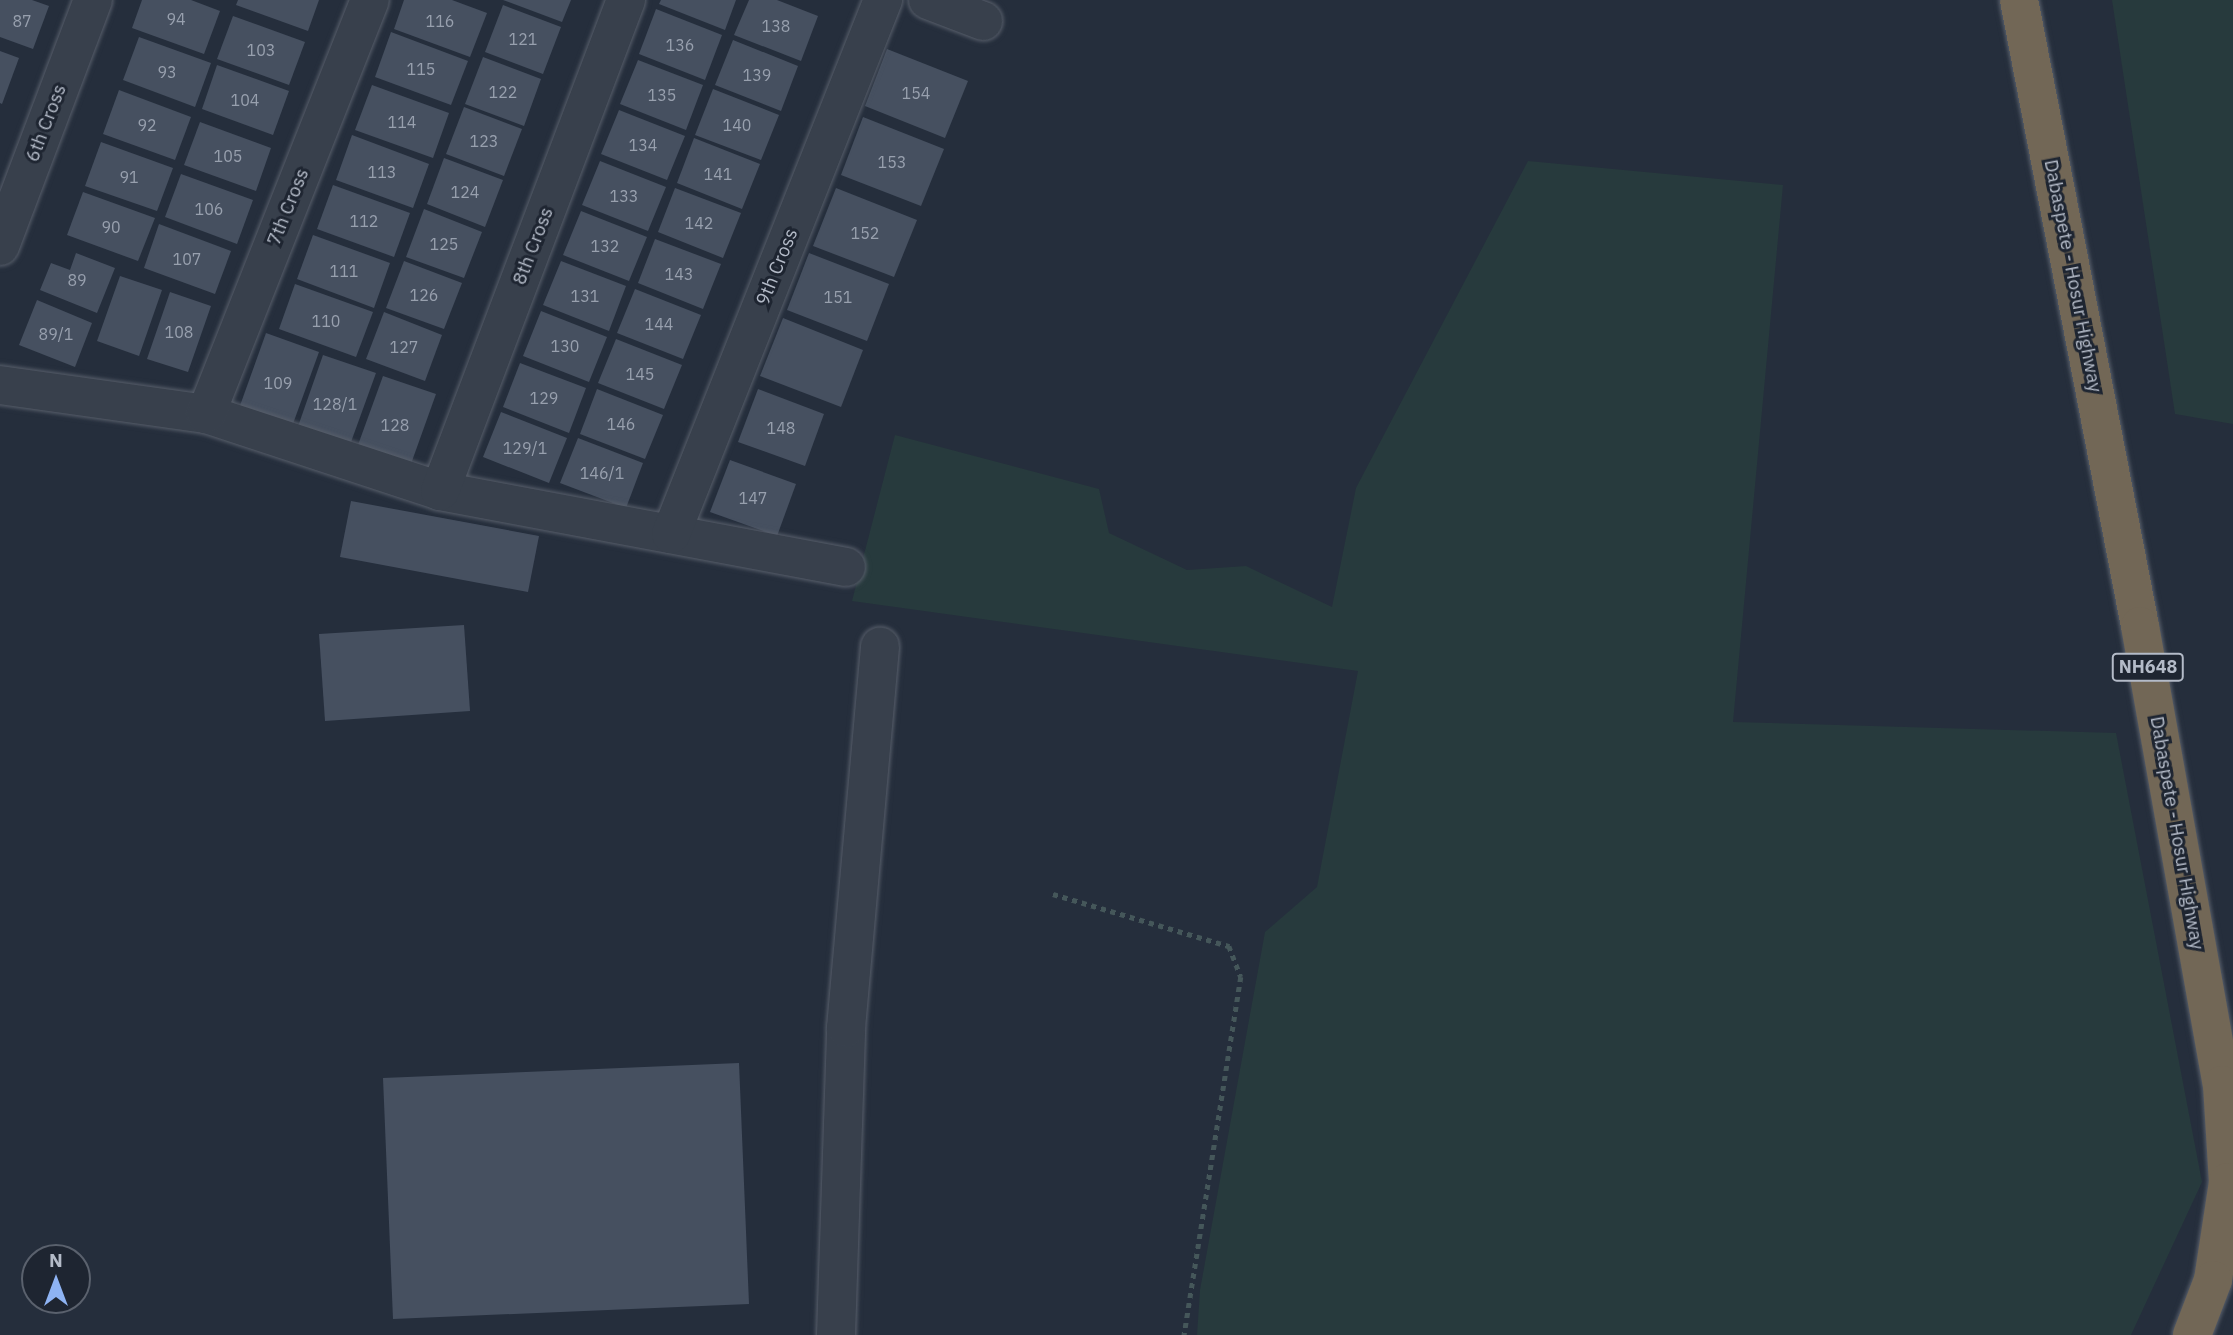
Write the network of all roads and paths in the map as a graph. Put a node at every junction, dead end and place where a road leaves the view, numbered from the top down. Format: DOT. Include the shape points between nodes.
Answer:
graph roads {
  1 [pos="93,0"];
  2 [pos="370,0"];
  3 [pos="626,0"];
  4 [pos="883,0"];
  5 [pos="928,0"];
  6 [pos="2019,0"];
  7 [pos="983,21"];
  8 [pos="0,246"];
  9 [pos="0,385"];
  10 [pos="206,414"];
  11 [pos="440,491"];
  12 [pos="671,534"];
  13 [pos="846,567"];
  14 [pos="880,647"];
  15 [pos="1053,894"];
  16 [pos="836,1335"];
  17 [pos="1184,1335"];
  18 [pos="2192,1335"];
  1 -- 8 [label="street, 6th Cross"];
  2 -- 10 [label="street, 7th Cross"];
  3 -- 11 [label="street, 8th Cross"];
  4 -- 12 [label="street, 9th Cross"];
  5 -- 7 [label="street"];
  6 -- 18 [label="highway, Dabaspete - Hosur Highway / NH648" via="2140,626 2222,1085 2228,1182 2213,1280"];
  9 -- 10 [label="street"];
  10 -- 11 [label="street"];
  11 -- 12 [label="street"];
  12 -- 13 [label="street"];
  14 -- 16 [label="street" via="846,1028"];
  15 -- 17 [label="path" via="1229,946 1241,977"];
}
